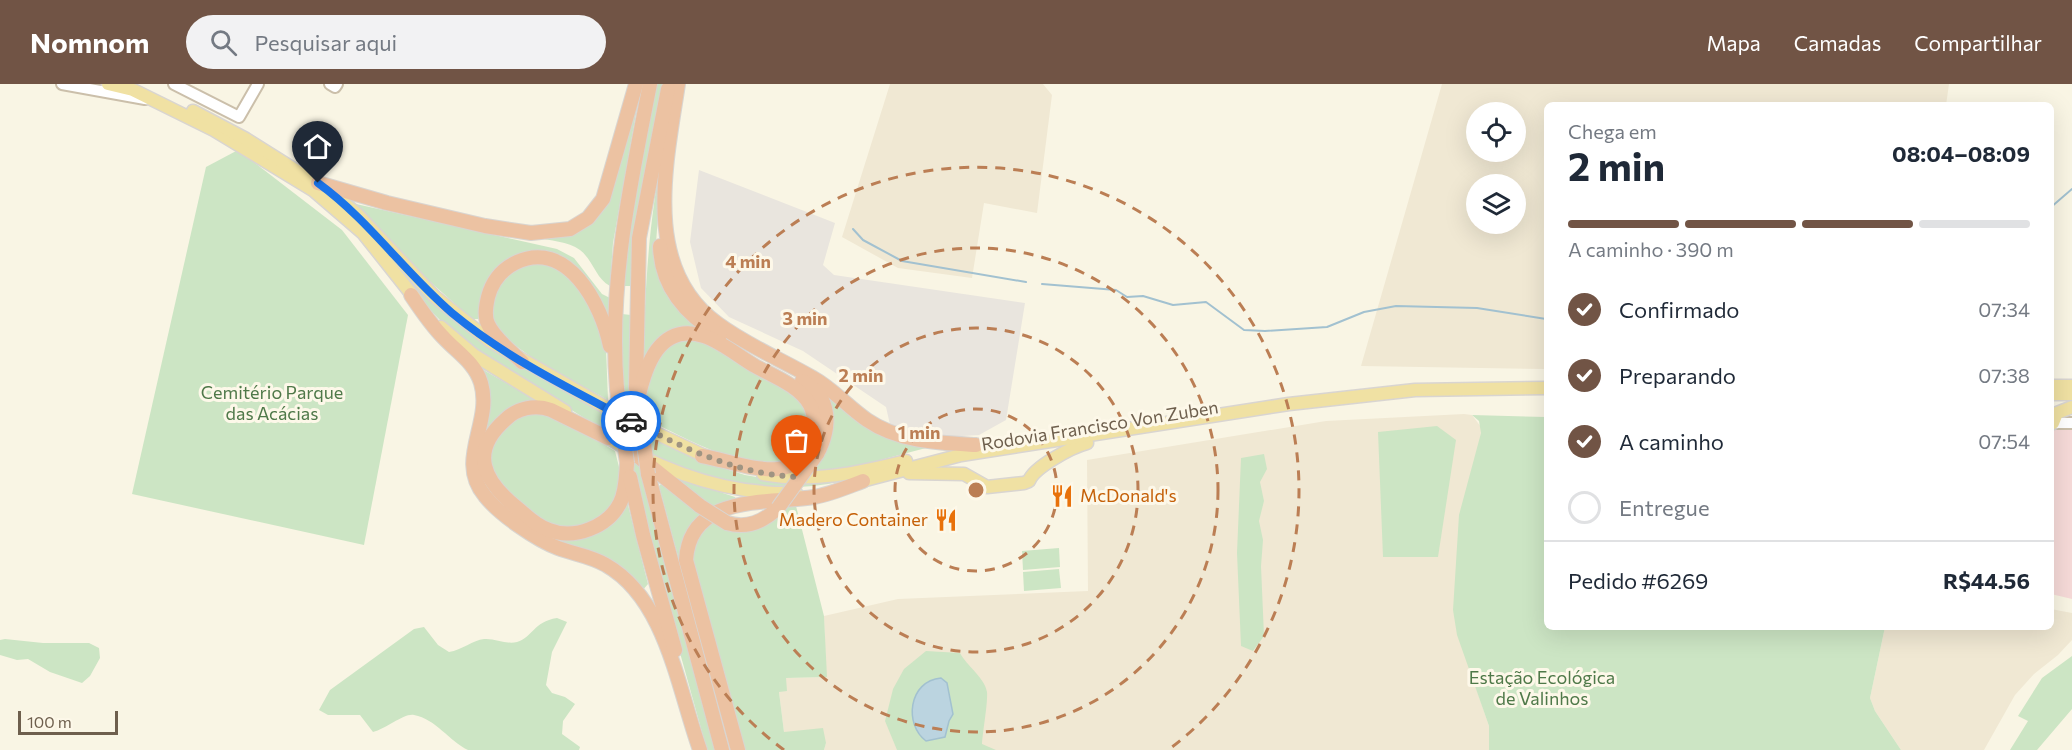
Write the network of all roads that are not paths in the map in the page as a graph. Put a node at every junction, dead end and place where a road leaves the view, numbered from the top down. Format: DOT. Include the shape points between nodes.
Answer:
graph roads {
  1 [pos="62,84"];
  2 [pos="108,84"];
  3 [pos="135,84"];
  4 [pos="174,84"];
  5 [pos="258,84"];
  6 [pos="636,84"];
  7 [pos="650,84"];
  8 [pos="669,84"];
  9 [pos="678,84"];
  10 [pos="154,100"];
  11 [pos="666,173"];
  12 [pos="318,183"];
  13 [pos="411,295"];
  14 [pos="522,362"];
  15 [pos="1544,381"];
  16 [pos="617,385"];
  17 [pos="2054,386"];
  18 [pos="2072,386"];
  19 [pos="1544,388"];
  20 [pos="2054,394"];
  21 [pos="2072,394"];
  22 [pos="638,399"];
  23 [pos="2072,407"];
  24 [pos="2054,417"];
  25 [pos="2054,421"];
  26 [pos="2072,423"];
  27 [pos="1137,429"];
  28 [pos="608,438"];
  29 [pos="976,446"];
  30 [pos="702,456"];
  31 [pos="631,458"];
  32 [pos="887,474"];
  33 [pos="863,481"];
  34 [pos="701,750"];
  35 [pos="722,750"];
  36 [pos="738,750"];
  1 -- 10 [label="main road"];
  2 -- 10 [label="main road, Rodovia Francisco Von Zuben"];
  3 -- 12 [label="main road, Rodovia Francisco Von Zuben" via="219,123"];
  4 -- 5 [label="main road" via="239,117"];
  6 -- 12 [label="highway" via="603,199 588,218 570,229 531,233 485,226"];
  7 -- 16 [label="highway" via="624,215 617,274"];
  8 -- 22 [label="highway" via="644,207 637,287"];
  9 -- 11 [label="highway"];
  10 -- 13 [label="main road, Rodovia Francisco Von Zuben" via="244,147 327,201 363,233"];
  11 -- 29 [label="highway" via="669,254 682,287 708,316 758,350 816,379 860,416 881,428 926,442"];
  11 -- 31 [label="highway, bridge" via="660,251 671,289 697,321 809,384 818,392 828,422 817,454 778,508 753,524 727,523"];
  12 -- 14 [label="main road, Rodovia Francisco Von Zuben" via="357,214 402,265 452,312"];
  13 -- 28 [label="main road, Rodovia Francisco Von Zuben" via="474,354"];
  13 -- 34 [label="highway" via="429,321 471,364 481,384 484,409 472,459 478,486 494,505 541,540 606,565 641,595 659,628"];
  14 -- 16 [label="highway" via="488,324 489,292 498,275 513,264 531,257 552,258 576,275 599,312"];
  14 -- 30 [label="main road, Rodovia Francisco Von Zuben"];
  15 -- 29 [label="main road, Rodovia Francisco Von Zuben" via="1415,382 1288,396"];
  16 -- 31 [label="highway, bridge"];
  17 -- 18 [label="main road"];
  19 -- 27 [label="main road, Rodovia Francisco Von Zuben" via="1415,390 1289,404"];
  20 -- 21 [label="main road"];
  22 -- 30 [label="highway" via="645,367 654,352 668,341 695,334 716,341 798,391 810,405 815,422 813,437 802,456 788,466 771,469"];
  22 -- 35 [label="highway, bridge" via="648,474"];
  23 -- 24 [label="main road"];
  25 -- 26 [label="main road"];
  27 -- 32 [label="main road, Rodovia Francisco Von Zuben" via="961,455"];
  27 -- 32 [label="main road" via="1070,449 1024,483 987,488 964,474"];
  28 -- 31 [label="main road, Rodovia Francisco Von Zuben"];
  28 -- 31 [label="highway" via="544,407 524,409 507,417 490,437 485,456 487,476 498,493 537,524 556,532 575,533 599,525 615,511 624,493"];
  29 -- 30 [label="main road, Rodovia Francisco Von Zuben" via="825,477 767,475"];
  31 -- 33 [label="main road, Rodovia Francisco Von Zuben" via="754,492 818,491"];
  31 -- 34 [label="highway" via="643,535"];
  32 -- 33 [label="main road, Rodovia Francisco Von Zuben"];
  33 -- 36 [label="highway" via="814,497 733,506 708,518 690,541 686,560"];
}
